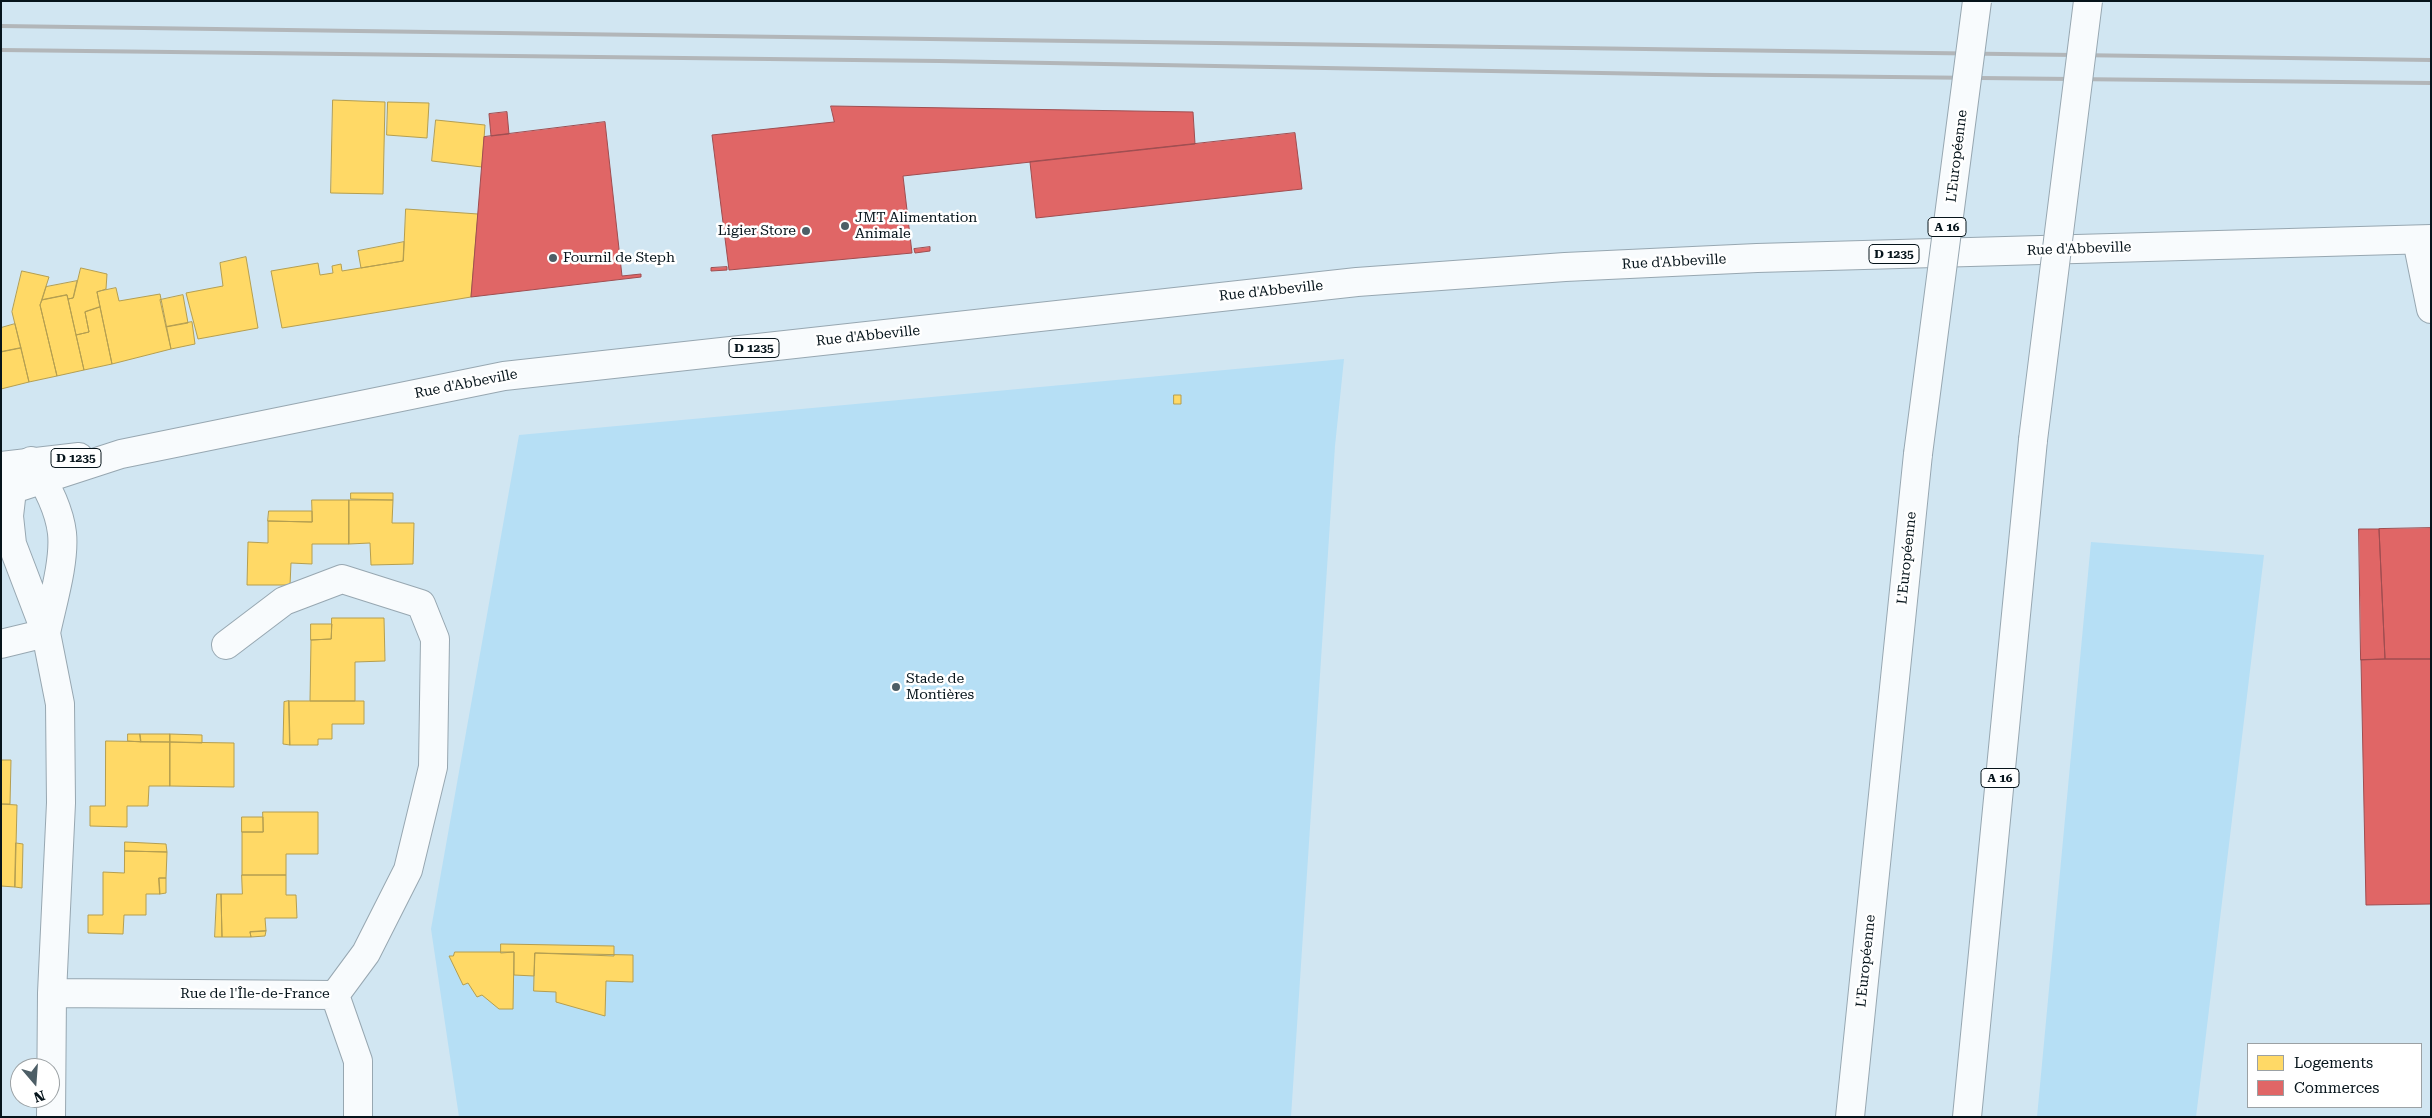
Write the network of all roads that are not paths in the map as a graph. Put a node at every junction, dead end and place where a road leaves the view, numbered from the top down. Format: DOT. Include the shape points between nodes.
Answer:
graph roads {
  1 [pos="1977,1"];
  2 [pos="2088,1"];
  3 [pos="2424,240"];
  4 [pos="2431,309"];
  5 [pos="37,471"];
  6 [pos="5,483"];
  7 [pos="46,633"];
  8 [pos="1,644"];
  9 [pos="226,644"];
  10 [pos="52,994"];
  11 [pos="335,995"];
  12 [pos="51,1117"];
  13 [pos="358,1117"];
  14 [pos="1850,1117"];
  15 [pos="1967,1117"];
  1 -- 14 [label="main road, L'Européenne / A 16, bridge" via="1918,454"];
  2 -- 15 [label="main road, A 16, bridge" via="2033,440"];
  3 -- 4 [label="main road"];
  3 -- 5 [label="main road, Rue d'Abbeville / D 1235" via="1747,258 1358,282 504,376"];
  5 -- 6 [label="main road, Rue d'Abbeville / D 1235"];
  5 -- 7 [label="main road" via="54,504 62,533"];
  6 -- 7 [label="main road" via="12,544"];
  7 -- 8 [label="main road"];
  7 -- 10 [label="main road" via="60,704 61,803"];
  9 -- 11 [label="main road, Rue de l'Île-de-France" via="284,601 342,579 421,604 435,639 433,766 408,870 366,953"];
  10 -- 11 [label="main road, Rue de l'Île-de-France"];
  10 -- 12 [label="main road"];
  11 -- 13 [label="main road" via="358,1062"];
}
